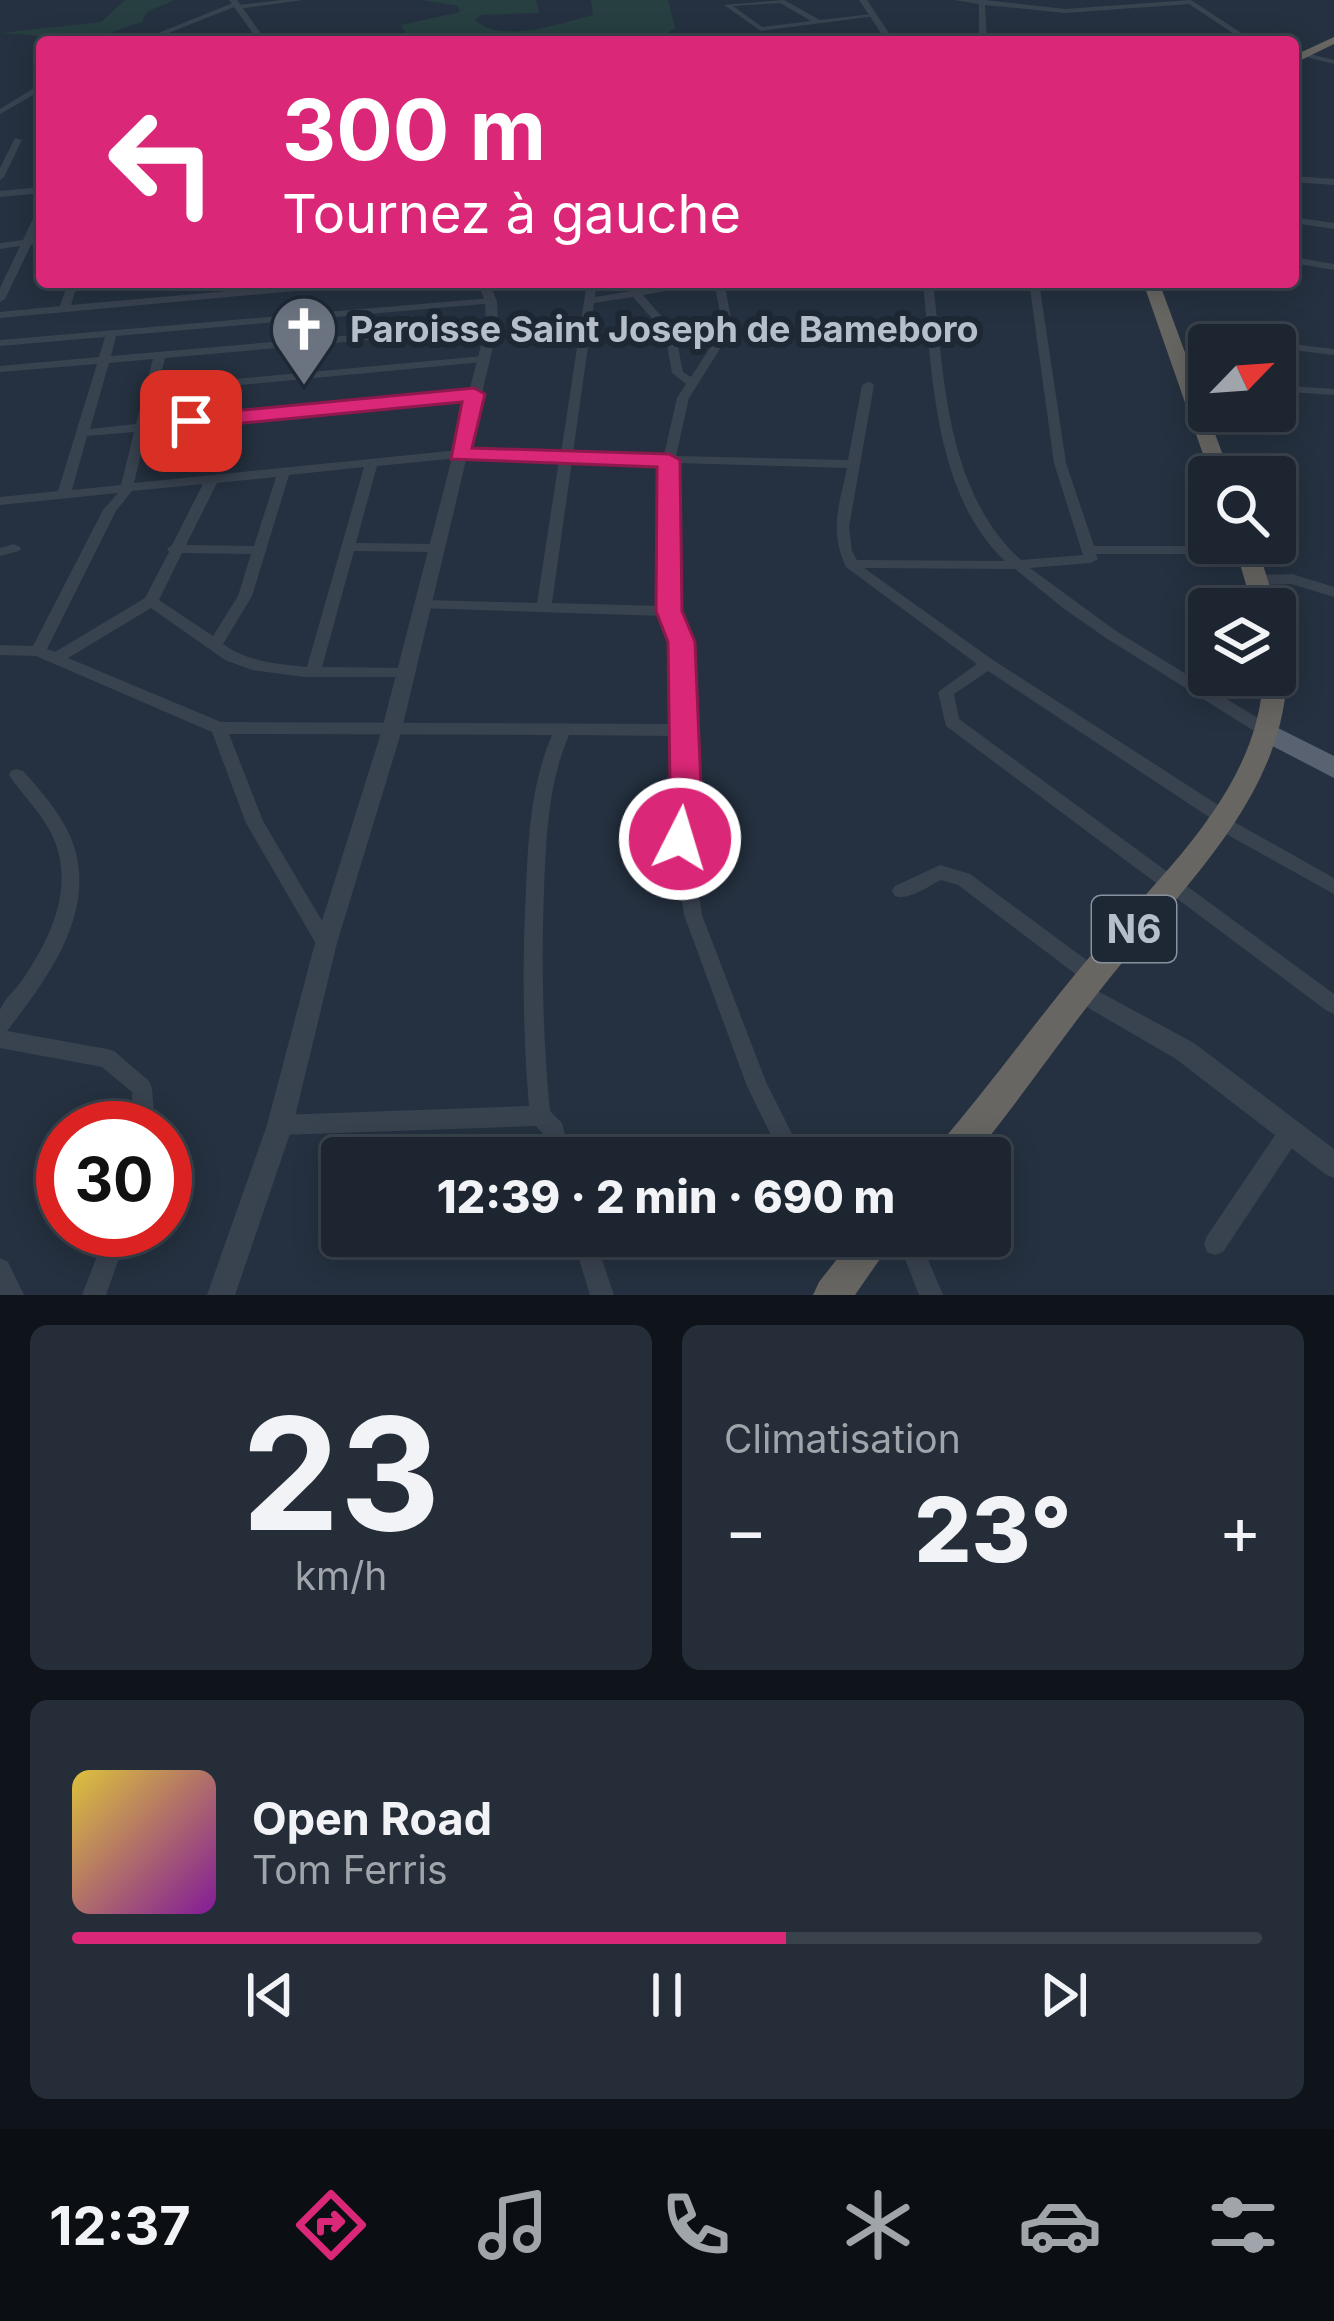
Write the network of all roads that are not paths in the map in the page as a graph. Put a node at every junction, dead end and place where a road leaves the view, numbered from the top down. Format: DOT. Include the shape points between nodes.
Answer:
graph roads {
  1 [pos="300,0"];
  2 [pos="864,0"];
  3 [pos="957,0"];
  4 [pos="1188,1"];
  5 [pos="983,2"];
  6 [pos="235,4"];
  7 [pos="872,16"];
  8 [pos="818,22"];
  9 [pos="155,36"];
  10 [pos="258,36"];
  11 [pos="887,36"];
  12 [pos="983,36"];
  13 [pos="1242,36"];
  14 [pos="1334,40"];
  15 [pos="1309,55"];
  16 [pos="1299,58"];
  17 [pos="1334,62"];
  18 [pos="36,90"];
  19 [pos="0,112"];
  20 [pos="18,140"];
  21 [pos="2,174"];
  22 [pos="1299,179"];
  23 [pos="1334,182"];
  24 [pos="36,191"];
  25 [pos="0,194"];
  26 [pos="1299,221"];
  27 [pos="36,223"];
  28 [pos="1334,226"];
  29 [pos="36,241"];
  30 [pos="27,243"];
  31 [pos="0,246"];
  32 [pos="1299,261"];
  33 [pos="1334,267"];
  34 [pos="71,288"];
  35 [pos="129,288"];
  36 [pos="221,288"];
  37 [pos="293,288"];
  38 [pos="591,288"];
  39 [pos="637,288"];
  40 [pos="720,288"];
  41 [pos="929,288"];
  42 [pos="1035,288"];
  43 [pos="1154,288"];
  44 [pos="487,291"];
  45 [pos="214,295"];
  46 [pos="0,299"];
  47 [pos="172,299"];
  48 [pos="589,301"];
  49 [pos="121,303"];
  50 [pos="64,310"];
  51 [pos="0,315"];
  52 [pos="492,326"];
  53 [pos="164,328"];
  54 [pos="112,333"];
  55 [pos="0,343"];
  56 [pos="1296,348"];
  57 [pos="1334,352"];
  58 [pos="160,355"];
  59 [pos="483,359"];
  60 [pos="104,360"];
  61 [pos="1188,361"];
  62 [pos="0,369"];
  63 [pos="691,382"];
  64 [pos="868,385"];
  65 [pos="1296,389"];
  66 [pos="151,390"];
  67 [pos="1334,392"];
  68 [pos="474,394"];
  69 [pos="141,426"];
  70 [pos="83,433"];
  71 [pos="459,454"];
  72 [pos="565,460"];
  73 [pos="669,460"];
  74 [pos="372,463"];
  75 [pos="854,464"];
  76 [pos="283,475"];
  77 [pos="212,479"];
  78 [pos="126,488"];
  79 [pos="64,494"];
  80 [pos="0,501"];
  81 [pos="349,547"];
  82 [pos="1188,547"];
  83 [pos="436,548"];
  84 [pos="174,549"];
  85 [pos="260,550"];
  86 [pos="1091,550"];
  87 [pos="851,564"];
  88 [pos="1252,564"];
  89 [pos="1016,565"];
  90 [pos="1258,580"];
  91 [pos="1260,588"];
  92 [pos="1334,592"];
  93 [pos="151,601"];
  94 [pos="424,605"];
  95 [pos="544,607"];
  96 [pos="669,611"];
  97 [pos="215,645"];
  98 [pos="0,650"];
  99 [pos="38,651"];
  100 [pos="55,658"];
  101 [pos="988,664"];
  102 [pos="314,668"];
  103 [pos="406,673"];
  104 [pos="1276,696"];
  105 [pos="219,728"];
  106 [pos="682,730"];
  107 [pos="1268,731"];
  108 [pos="562,732"];
  109 [pos="391,733"];
  110 [pos="1334,768"];
  111 [pos="17,775"];
  112 [pos="1218,818"];
  113 [pos="1171,884"];
  114 [pos="1334,886"];
  115 [pos="901,891"];
  116 [pos="326,943"];
  117 [pos="1087,984"];
  118 [pos="1334,1005"];
  119 [pos="0,1025"];
  120 [pos="0,1039"];
  121 [pos="143,1101"];
  122 [pos="540,1116"];
  123 [pos="280,1125"];
  124 [pos="1290,1132"];
  125 [pos="556,1137"];
  126 [pos="782,1137"];
  127 [pos="967,1137"];
  128 [pos="1334,1165"];
  129 [pos="1215,1244"];
  130 [pos="108,1257"];
  131 [pos="590,1257"];
  132 [pos="865,1257"];
  133 [pos="899,1257"];
  134 [pos="0,1270"];
  135 [pos="12,1295"];
  136 [pos="94,1295"];
  137 [pos="221,1295"];
  138 [pos="602,1295"];
  139 [pos="832,1295"];
  140 [pos="931,1295"];
  1 -- 6 [label="street"];
  2 -- 7 [label="street"];
  3 -- 5 [label="street"];
  4 -- 5 [label="street" via="1065,11"];
  4 -- 13 [label="street"];
  5 -- 12 [label="street"];
  6 -- 9 [label="street"];
  6 -- 10 [label="street"];
  7 -- 8 [label="street"];
  7 -- 11 [label="street"];
  8 -- 8 [label="street" via="782,1 727,5 761,29"];
  14 -- 15 [label="highway"];
  15 -- 16 [label="highway"];
  15 -- 17 [label="street"];
  18 -- 19 [label="street"];
  20 -- 21 [label="street"];
  22 -- 23 [label="street"];
  24 -- 25 [label="street"];
  26 -- 28 [label="street"];
  27 -- 30 [label="street"];
  29 -- 30 [label="street"];
  30 -- 31 [label="street"];
  30 -- 46 [label="street"];
  32 -- 33 [label="street"];
  34 -- 50 [label="street"];
  35 -- 49 [label="street"];
  36 -- 45 [label="street"];
  37 -- 45 [label="street"];
  38 -- 48 [label="street"];
  39 -- 48 [label="street"];
  39 -- 63 [label="street" via="670,332 678,373"];
  40 -- 63 [label="street" via="728,328"];
  41 -- 89 [label="street" via="937,388 953,447 982,527"];
  42 -- 86 [label="street" via="1066,492"];
  43 -- 61 [label="highway"];
  44 -- 52 [label="street"];
  44 -- 53 [label="street"];
  45 -- 47 [label="street"];
  47 -- 49 [label="street"];
  47 -- 53 [label="street"];
  48 -- 72 [label="street"];
  49 -- 50 [label="street"];
  50 -- 51 [label="street"];
  52 -- 58 [label="street"];
  52 -- 59 [label="street"];
  53 -- 54 [label="street"];
  54 -- 55 [label="street"];
  54 -- 60 [label="street"];
  56 -- 57 [label="street"];
  58 -- 60 [label="street"];
  58 -- 66 [label="street"];
  59 -- 66 [label="street"];
  59 -- 68 [label="street"];
  60 -- 62 [label="street"];
  60 -- 70 [label="street"];
  63 -- 73 [label="street"];
  64 -- 75 [label="street"];
  65 -- 67 [label="street"];
  66 -- 69 [label="street"];
  68 -- 69 [label="street"];
  68 -- 71 [label="street"];
  69 -- 70 [label="street"];
  69 -- 78 [label="street"];
  70 -- 79 [label="street"];
  71 -- 72 [label="street"];
  71 -- 74 [label="street"];
  71 -- 83 [label="street"];
  72 -- 73 [label="street"];
  72 -- 95 [label="street"];
  73 -- 75 [label="street"];
  73 -- 96 [label="street"];
  74 -- 76 [label="street"];
  74 -- 81 [label="street"];
  75 -- 87 [label="street" via="842,527"];
  76 -- 77 [label="street"];
  76 -- 85 [label="street"];
  77 -- 78 [label="street"];
  77 -- 84 [label="street"];
  78 -- 79 [label="street"];
  78 -- 99 [label="street"];
  79 -- 80 [label="street"];
  81 -- 83 [label="street"];
  81 -- 102 [label="street"];
  82 -- 86 [label="street"];
  83 -- 94 [label="street"];
  84 -- 85 [label="street"];
  84 -- 93 [label="street"];
  85 -- 97 [label="street" via="229,630"];
  86 -- 89 [label="street" via="1091,559 1077,562"];
  87 -- 89 [label="street"];
  87 -- 101 [label="street"];
  88 -- 90 [label="highway"];
  89 -- 107 [label="street"];
  90 -- 91 [label="highway"];
  90 -- 92 [label="street" via="1292,579"];
  93 -- 97 [label="street"];
  93 -- 100 [label="street"];
  94 -- 95 [label="street"];
  94 -- 103 [label="street"];
  95 -- 96 [label="street"];
  96 -- 106 [label="street" via="682,642"];
  97 -- 102 [label="street" via="254,670"];
  98 -- 99 [label="street"];
  99 -- 100 [label="street"];
  100 -- 105 [label="street"];
  101 -- 112 [label="street"];
  101 -- 113 [label="street" via="946,692 952,722"];
  102 -- 103 [label="street"];
  103 -- 109 [label="street"];
  104 -- 107 [label="highway, N6"];
  105 -- 109 [label="street"];
  105 -- 116 [label="street" via="255,823"];
  106 -- 108 [label="street"];
  106 -- 126 [label="street" via="686,788 678,818 693,915"];
  107 -- 110 [label="main road"];
  107 -- 112 [label="highway, N6"];
  108 -- 109 [label="street"];
  108 -- 122 [label="street" via="537,812"];
  109 -- 116 [label="street"];
  111 -- 119 [label="street" via="59,823 70,879 60,944"];
  112 -- 113 [label="highway, N6"];
  112 -- 114 [label="street"];
  113 -- 117 [label="highway, N6"];
  113 -- 118 [label="street"];
  115 -- 117 [label="street" via="940,872 964,879"];
  116 -- 123 [label="street"];
  117 -- 124 [label="street"];
  117 -- 127 [label="highway, N6"];
  120 -- 121 [label="street" via="107,1058 142,1088"];
  122 -- 123 [label="street"];
  122 -- 125 [label="street"];
  123 -- 137 [label="street"];
  124 -- 128 [label="street"];
  124 -- 129 [label="street"];
  130 -- 136 [label="street"];
  131 -- 138 [label="street"];
  132 -- 139 [label="highway"];
  133 -- 140 [label="street"];
  134 -- 135 [label="street"];
}
